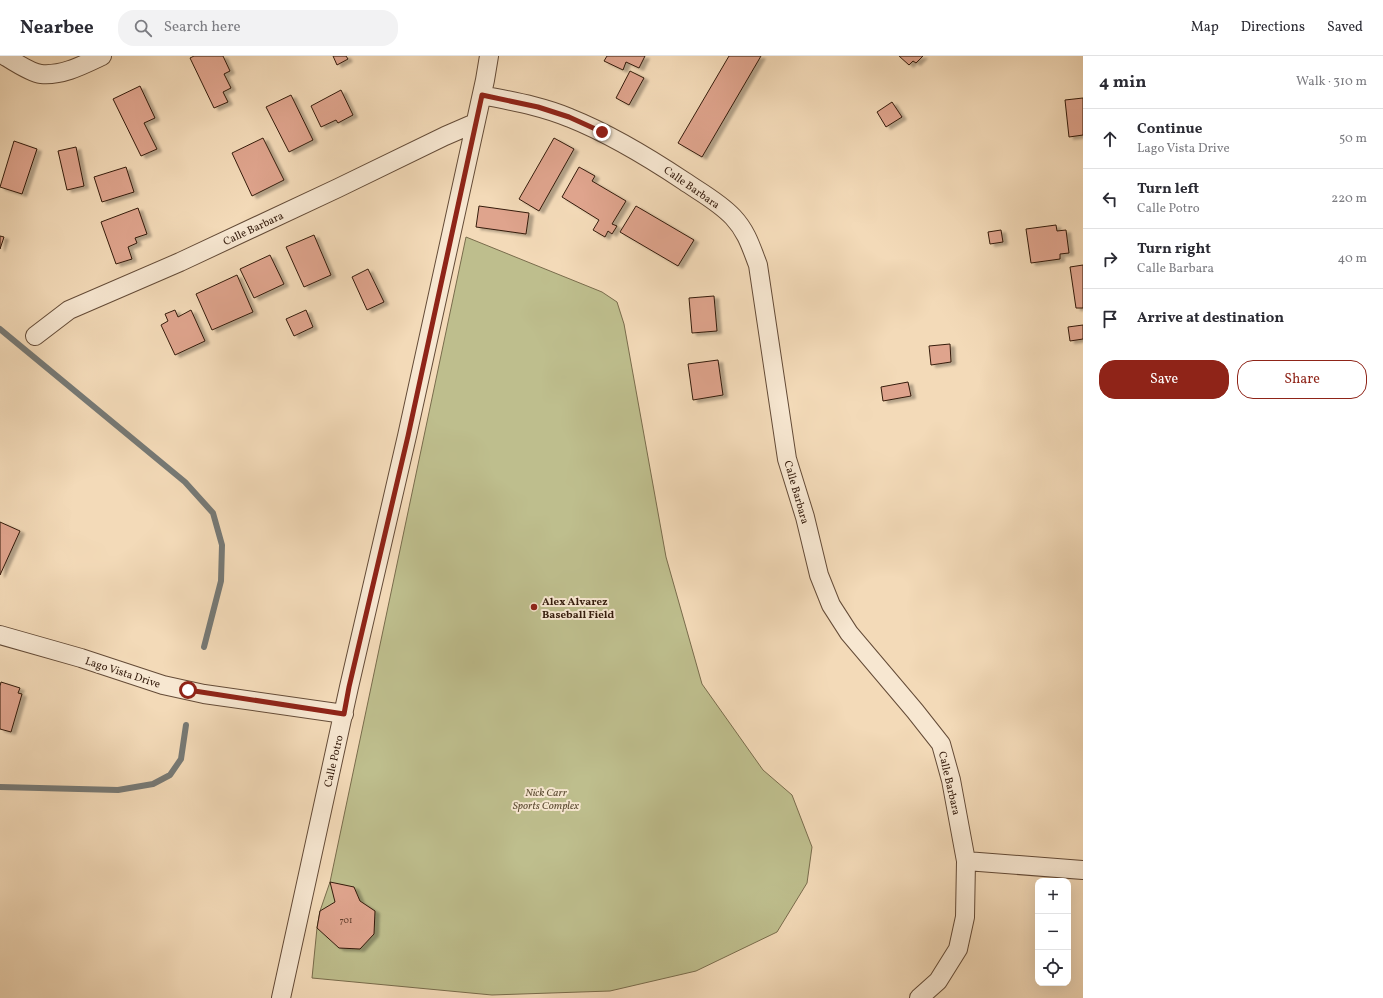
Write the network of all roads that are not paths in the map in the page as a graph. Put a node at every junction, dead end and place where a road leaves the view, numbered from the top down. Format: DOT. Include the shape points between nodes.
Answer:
graph roads {
  1 [pos="5,56"];
  2 [pos="102,56"];
  3 [pos="489,56"];
  4 [pos="482,95"];
  5 [pos="475,123"];
  6 [pos="35,336"];
  7 [pos="0,635"];
  8 [pos="344,714"];
  9 [pos="966,861"];
  10 [pos="1083,870"];
  11 [pos="281,998"];
  12 [pos="919,998"];
  1 -- 2 [label="street" via="40,74 65,72"];
  3 -- 4 [label="street, Calle Potro"];
  4 -- 5 [label="street, Calle Potro"];
  4 -- 9 [label="street, Calle Barbara" via="538,107 602,132 664,168 715,202 733,217 748,236 758,265 787,459 820,575 831,605 849,633 940,744 952,780"];
  5 -- 6 [label="street, Calle Barbara" via="180,262 68,310"];
  5 -- 8 [label="street, Calle Potro" via="408,436"];
  7 -- 8 [label="street, Lago Vista Drive" via="163,685 204,694"];
  8 -- 11 [label="street, Calle Potro"];
  9 -- 10 [label="street"];
  9 -- 12 [label="street, Calle Barbara" via="965,918 958,949 938,981"];
}
